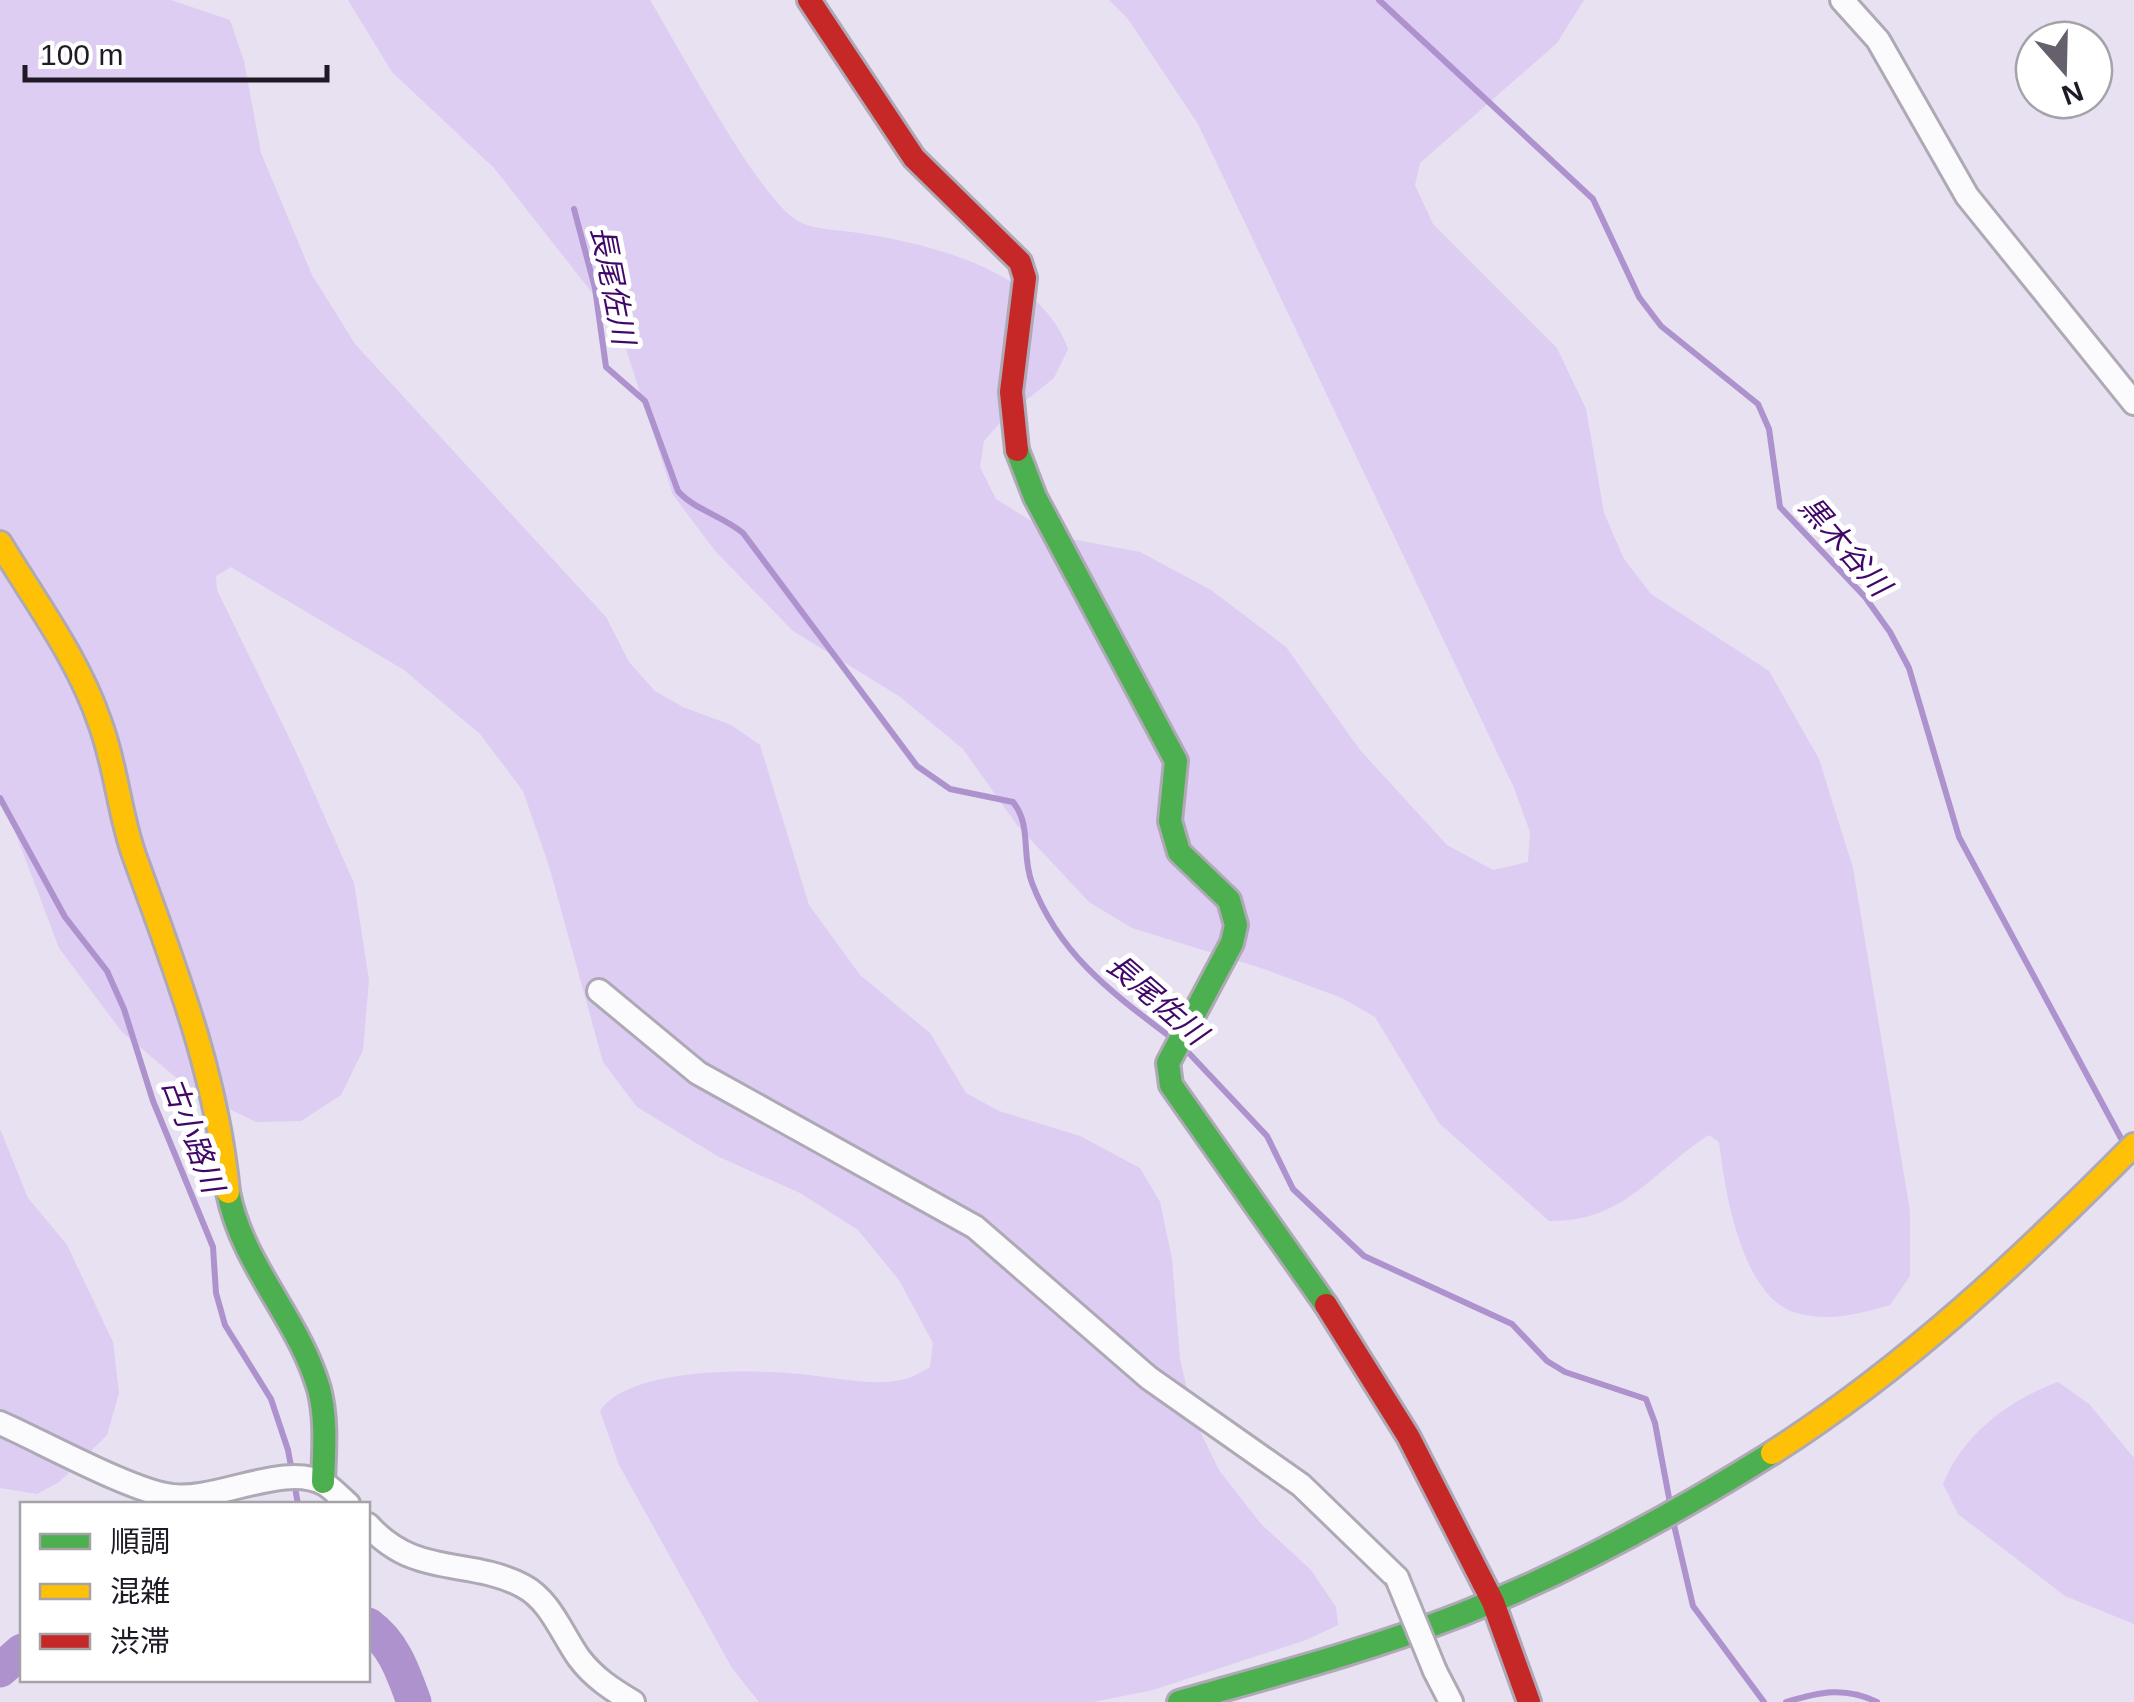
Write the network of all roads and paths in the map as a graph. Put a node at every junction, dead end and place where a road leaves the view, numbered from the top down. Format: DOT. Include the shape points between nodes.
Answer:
graph roads {
  1 [pos="809,0"];
  2 [pos="1842,0"];
  3 [pos="2134,403"];
  4 [pos="0,542"];
  5 [pos="598,991"];
  6 [pos="2134,1145"];
  7 [pos="0,1423"];
  8 [pos="305,1480"];
  9 [pos="344,1502"];
  10 [pos="370,1527"];
  11 [pos="1493,1602"];
  12 [pos="633,1702"];
  13 [pos="1179,1702"];
  14 [pos="1451,1702"];
  15 [pos="1529,1702"];
  1 -- 11 [label="street" via="914,158 1020,262 1025,278 1012,431 1021,460 1176,761 1170,821 1179,852 1229,900 1236,925 1168,1062 1171,1085 1312,1284 1408,1436"];
  2 -- 3 [label="street" via="1878,40 1967,196"];
  4 -- 8 [label="street" via="102,724 127,834 202,1043 221,1125 228,1197 250,1256 318,1389 324,1436"];
  5 -- 14 [label="street, bridge" via="698,1073 975,1227 1148,1378 1302,1485 1397,1578"];
  6 -- 11 [label="street" via="1952,1320 1860,1389 1738,1474 1596,1554"];
  7 -- 8 [label="street" via="161,1495 193,1498"];
  8 -- 9 [label="street"];
  10 -- 12 [label="street" via="400,1552 432,1566 500,1576 526,1587 593,1674"];
  11 -- 13 [label="street"];
  11 -- 15 [label="street"];
}
